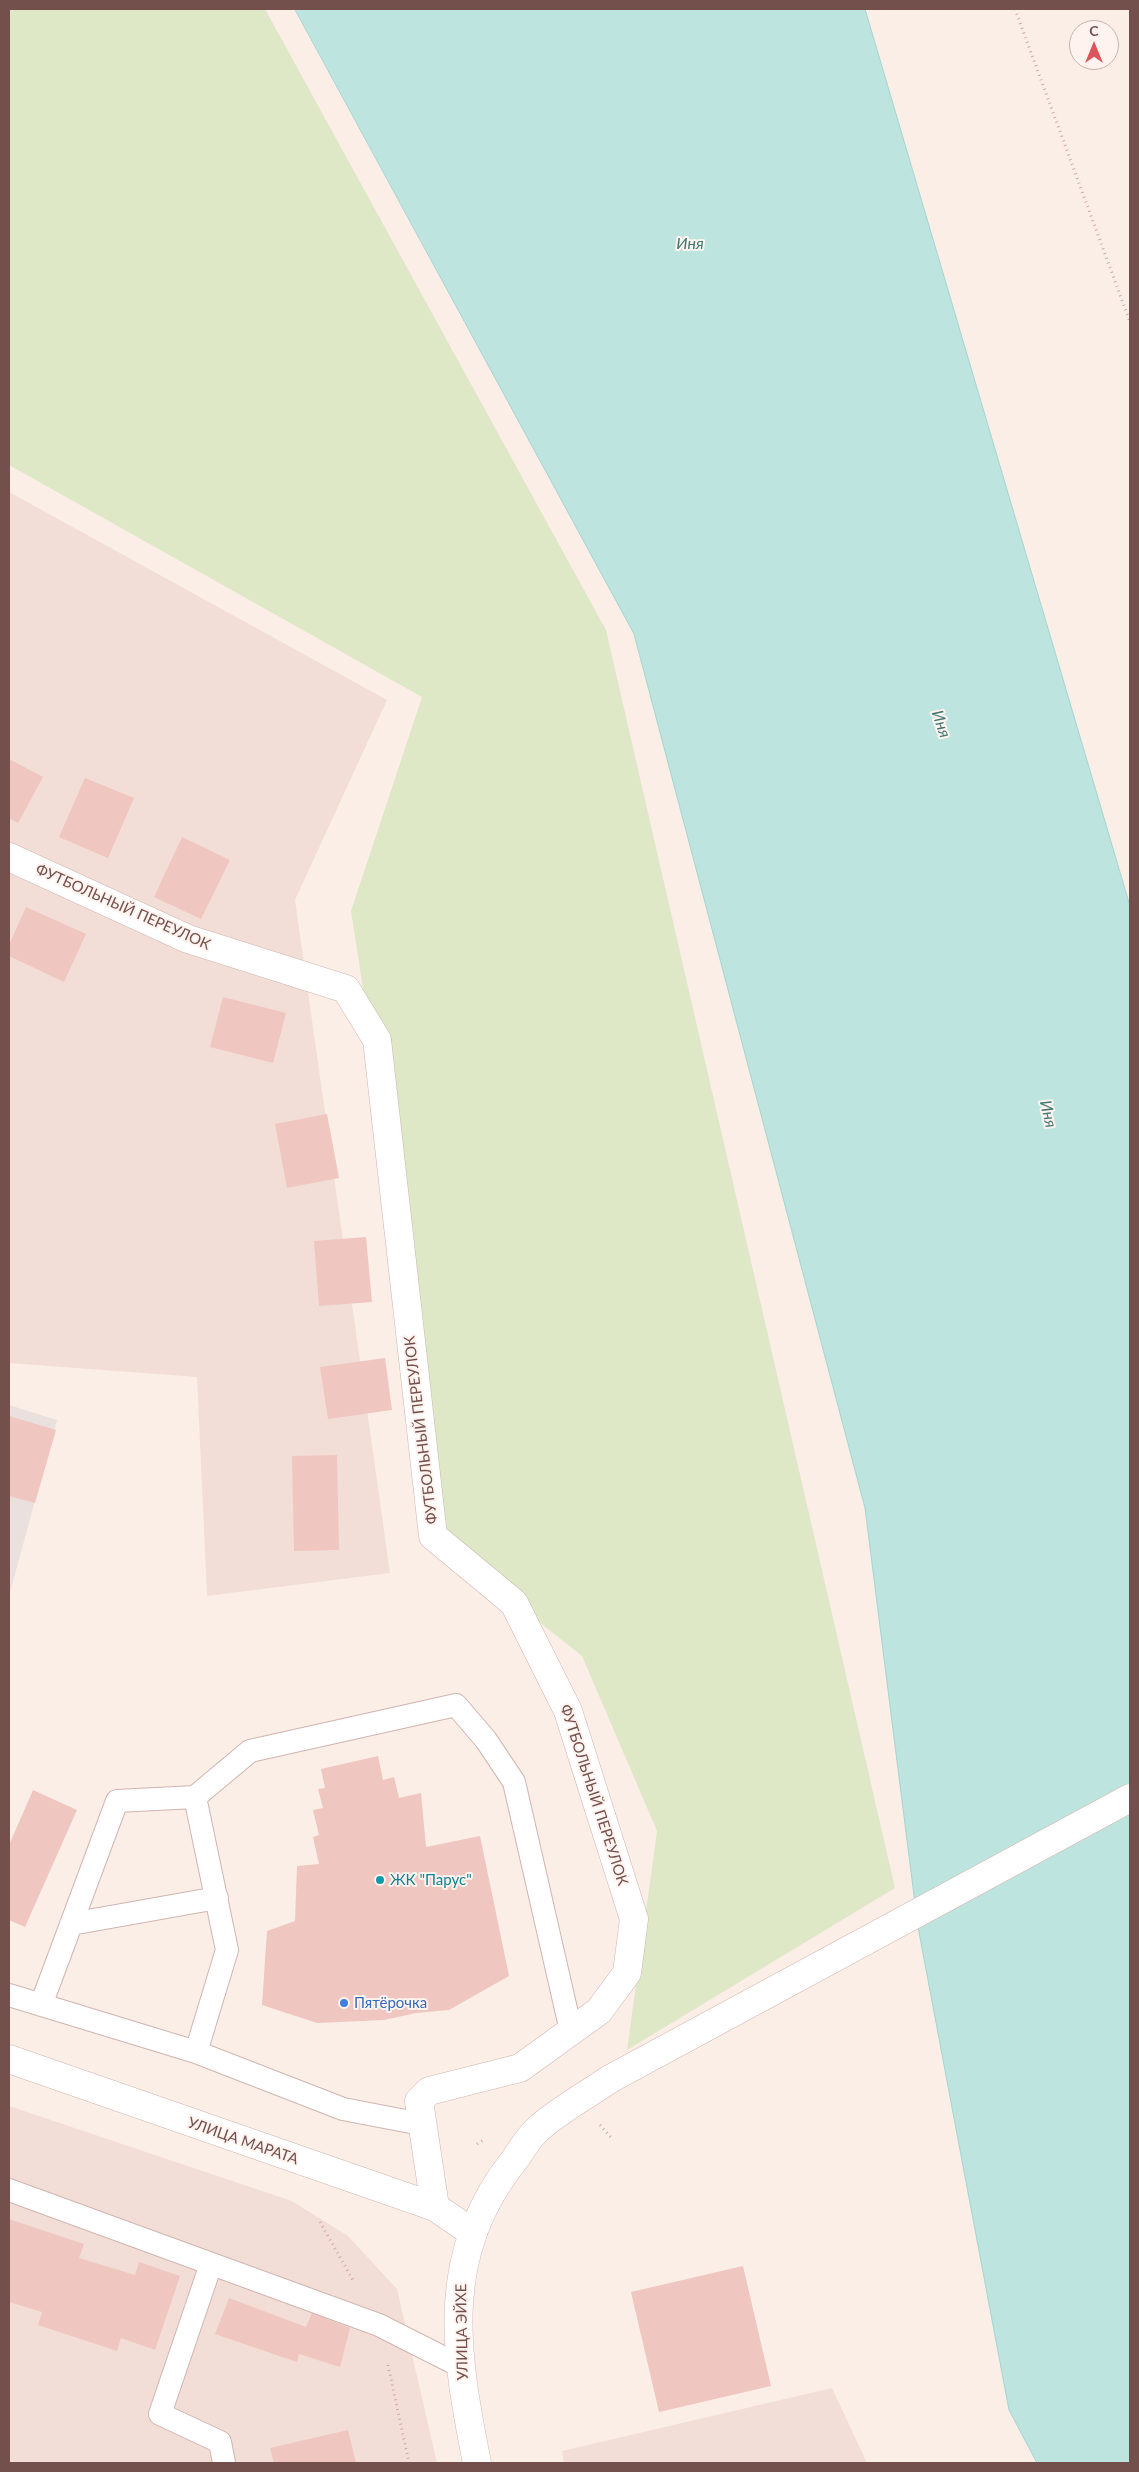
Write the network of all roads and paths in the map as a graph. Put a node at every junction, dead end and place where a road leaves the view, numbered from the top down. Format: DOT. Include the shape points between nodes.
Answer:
graph roads {
  1 [pos="1015,9"];
  2 [pos="1130,322"];
  3 [pos="9,857"];
  4 [pos="195,1797"];
  5 [pos="1130,1798"];
  6 [pos="217,1898"];
  7 [pos="71,1924"];
  8 [pos="9,1994"];
  9 [pos="41,2005"];
  10 [pos="571,2031"];
  11 [pos="196,2052"];
  12 [pos="9,2059"];
  13 [pos="421,2124"];
  14 [pos="9,2190"];
  15 [pos="435,2207"];
  16 [pos="473,2233"];
  17 [pos="211,2264"];
  18 [pos="460,2366"];
  19 [pos="224,2463"];
  20 [pos="477,2463"];
  1 -- 2 [label="path"];
  3 -- 10 [label="street, ФУТБОЛЬНЫЙ ПЕРЕУЛОК" via="188,939 346,989 376,1040 433,1536 514,1602 568,1711 634,1919 627,1973 599,2011"];
  4 -- 6 [label="lane"];
  4 -- 7 [label="lane" via="117,1801"];
  4 -- 10 [label="lane" via="250,1751 456,1705 486,1740 514,1782"];
  5 -- 16 [label="street, УЛИЦА ЭЙХЕ" via="610,2079 538,2129 498,2180"];
  6 -- 7 [label="lane"];
  6 -- 11 [label="lane" via="228,1950"];
  7 -- 9 [label="lane"];
  8 -- 9 [label="lane"];
  9 -- 11 [label="lane"];
  10 -- 13 [label="street, ФУТБОЛЬНЫЙ ПЕРЕУЛОК" via="520,2068 429,2091 419,2101"];
  11 -- 13 [label="lane" via="342,2108"];
  12 -- 15 [label="street, УЛИЦА МАРАТА"];
  13 -- 15 [label="street, ФУТБОЛЬНЫЙ ПЕРЕУЛОК"];
  14 -- 17 [label="lane"];
  15 -- 16 [label="street, УЛИЦА МАРАТА"];
  16 -- 18 [label="street, УЛИЦА ЭЙХЕ" via="462,2263 458,2299"];
  17 -- 18 [label="lane" via="380,2325"];
  17 -- 19 [label="lane" via="160,2414 220,2442"];
  18 -- 20 [label="street, УЛИЦА ЭЙХЕ"];
}
